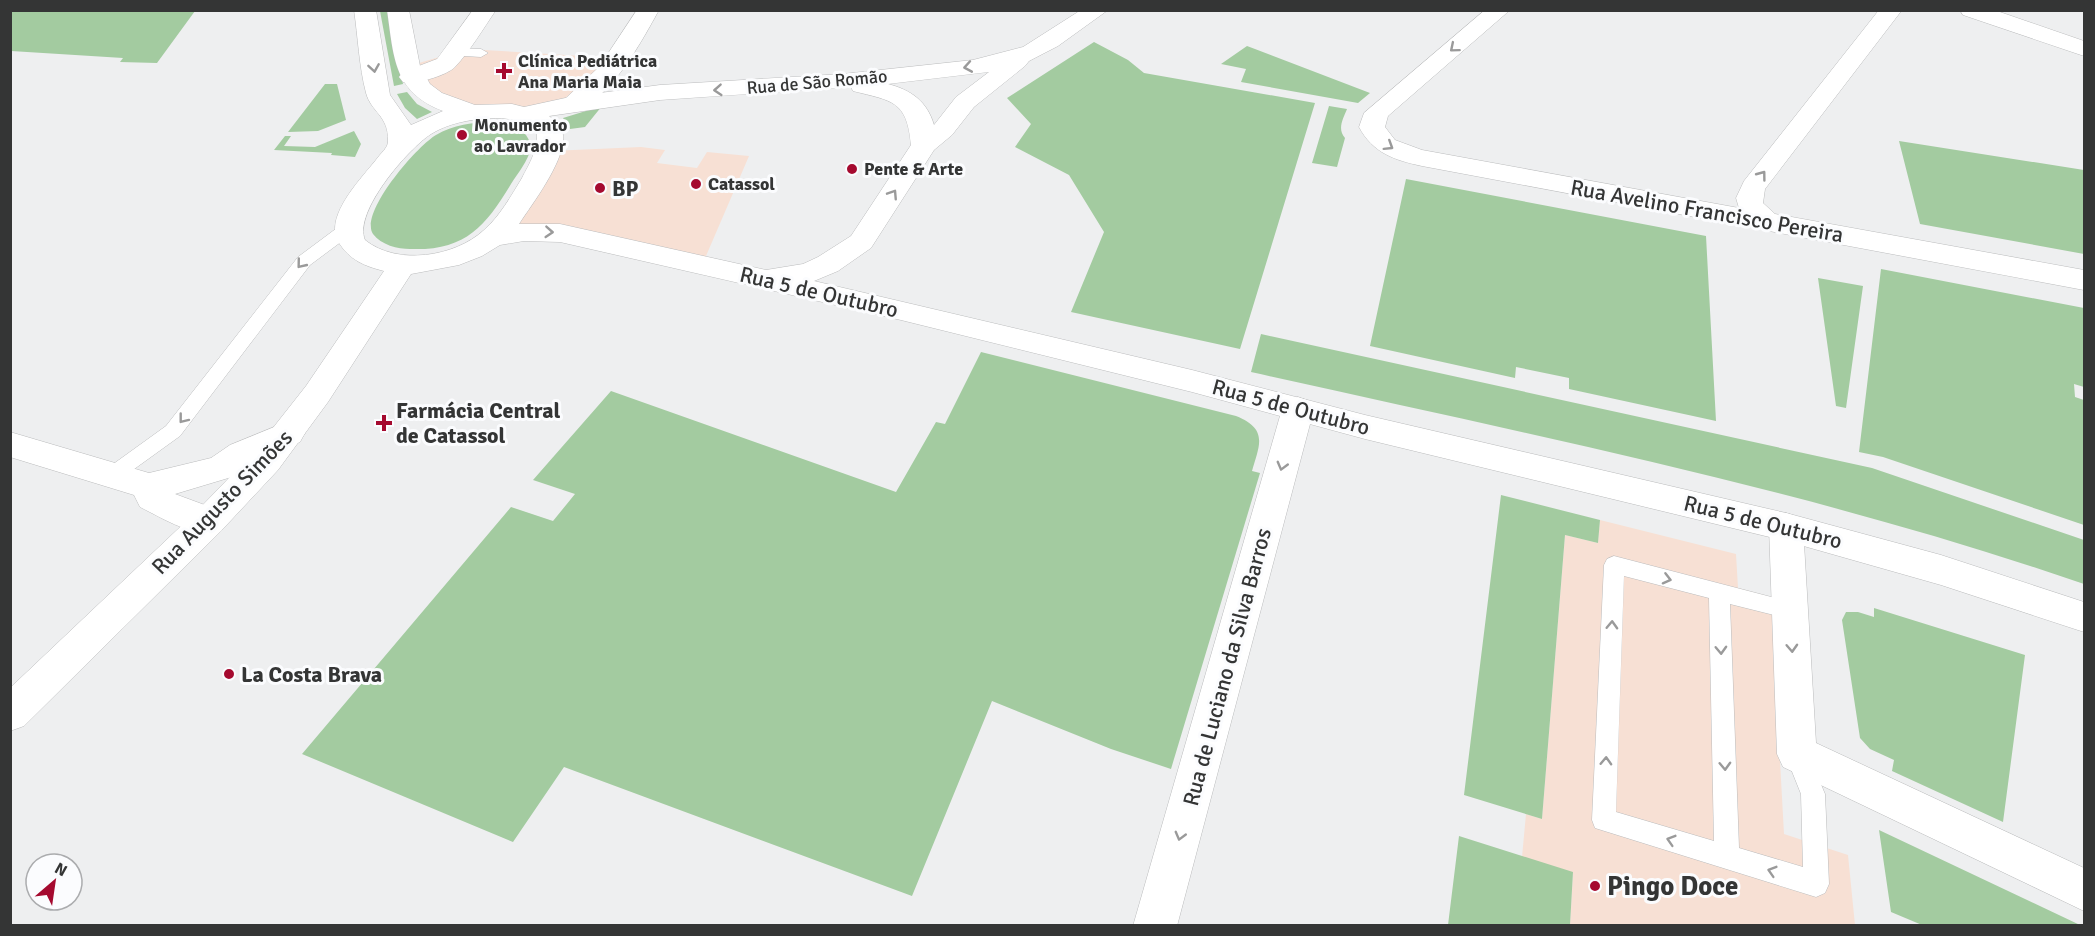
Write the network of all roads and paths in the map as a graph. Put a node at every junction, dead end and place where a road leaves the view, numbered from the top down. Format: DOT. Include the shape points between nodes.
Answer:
graph roads {
  1 [pos="365,10"];
  2 [pos="398,10"];
  3 [pos="485,10"];
  4 [pos="648,10"];
  5 [pos="1097,10"];
  6 [pos="1499,10"];
  7 [pos="1892,10"];
  8 [pos="1971,10"];
  9 [pos="2085,49"];
  10 [pos="454,52"];
  11 [pos="481,53"];
  12 [pos="1025,55"];
  13 [pos="411,77"];
  14 [pos="839,82"];
  15 [pos="575,103"];
  16 [pos="474,112"];
  17 [pos="525,114"];
  18 [pos="924,145"];
  19 [pos="401,146"];
  20 [pos="1767,222"];
  21 [pos="347,229"];
  22 [pos="491,238"];
  23 [pos="861,242"];
  24 [pos="403,264"];
  25 [pos="739,274"];
  26 [pos="2085,280"];
  27 [pos="901,310"];
  28 [pos="1298,409"];
  29 [pos="289,434"];
  30 [pos="10,444"];
  31 [pos="112,475"];
  32 [pos="149,486"];
  33 [pos="209,521"];
  34 [pos="1786,527"];
  35 [pos="1719,592"];
  36 [pos="1790,610"];
  37 [pos="2085,617"];
  38 [pos="10,714"];
  39 [pos="1797,754"];
  40 [pos="1727,857"];
  41 [pos="2085,890"];
  42 [pos="1155,926"];
  1 -- 19 [label="main road, one-way" via="378,95 400,128"];
  2 -- 13 [label="main road"];
  3 -- 10 [label="main road"];
  4 -- 15 [label="main road" via="611,68"];
  5 -- 12 [label="main road, Rua de São Romão"];
  6 -- 20 [label="main road, Rua Avelino Francisco Pereira, one-way" via="1373,118 1372,127 1382,142 1400,153"];
  20 -- 7 [label="main road, one-way" via="1748,202 1753,187"];
  8 -- 9 [label="main road"];
  10 -- 11 [label="lane"];
  10 -- 13 [label="main road" via="445,64"];
  12 -- 14 [label="main road, Rua de São Romão, one-way" via="953,70"];
  12 -- 18 [label="main road" via="965,102 944,130"];
  13 -- 16 [label="main road" via="437,101"];
  14 -- 15 [label="main road, Rua de São Romão, one-way"];
  14 -- 18 [label="main road" via="904,98 921,116"];
  15 -- 17 [label="main road, Rua de São Romão"];
  16 -- 17 [label="main road"];
  16 -- 19 [label="main road" via="438,121"];
  17 -- 22 [label="main road" via="549,130 550,143 509,219"];
  23 -- 18 [label="main road, one-way"];
  19 -- 21 [label="main road" via="354,209"];
  20 -- 26 [label="main road, Rua Avelino Francisco Pereira"];
  21 -- 24 [label="main road" via="362,254 376,261"];
  21 -- 31 [label="lane, one-way" via="304,261 173,431"];
  22 -- 24 [label="main road" via="444,259"];
  22 -- 25 [label="main road, Rua 5 de Outubro, one-way" via="535,231 560,232"];
  23 -- 25 [label="main road" via="807,273"];
  23 -- 27 [label="main road" via="859,272 866,287"];
  24 -- 29 [label="main road, Rua Augusto Simões"];
  25 -- 27 [label="main road, Rua 5 de Outubro"];
  27 -- 28 [label="main road, Rua 5 de Outubro"];
  28 -- 34 [label="main road, Rua 5 de Outubro"];
  28 -- 42 [label="main road, Rua de Luciano da Silva Barros, one-way"];
  29 -- 32 [label="main road" via="242,454 223,467"];
  29 -- 33 [label="main road, Rua Augusto Simões"];
  30 -- 31 [label="main road"];
  31 -- 32 [label="main road"];
  32 -- 33 [label="main road" via="152,498"];
  33 -- 38 [label="main road, Rua Augusto Simões"];
  34 -- 36 [label="main road"];
  34 -- 37 [label="main road, Rua 5 de Outubro" via="1941,570"];
  35 -- 36 [label="lane"];
  35 -- 40 [label="lane, one-way"];
  40 -- 35 [label="lane, one-way" via="1604,820 1614,565"];
  36 -- 39 [label="main road, one-way"];
  39 -- 40 [label="lane, one-way" via="1813,794 1816,884"];
  39 -- 41 [label="main road"];
}
